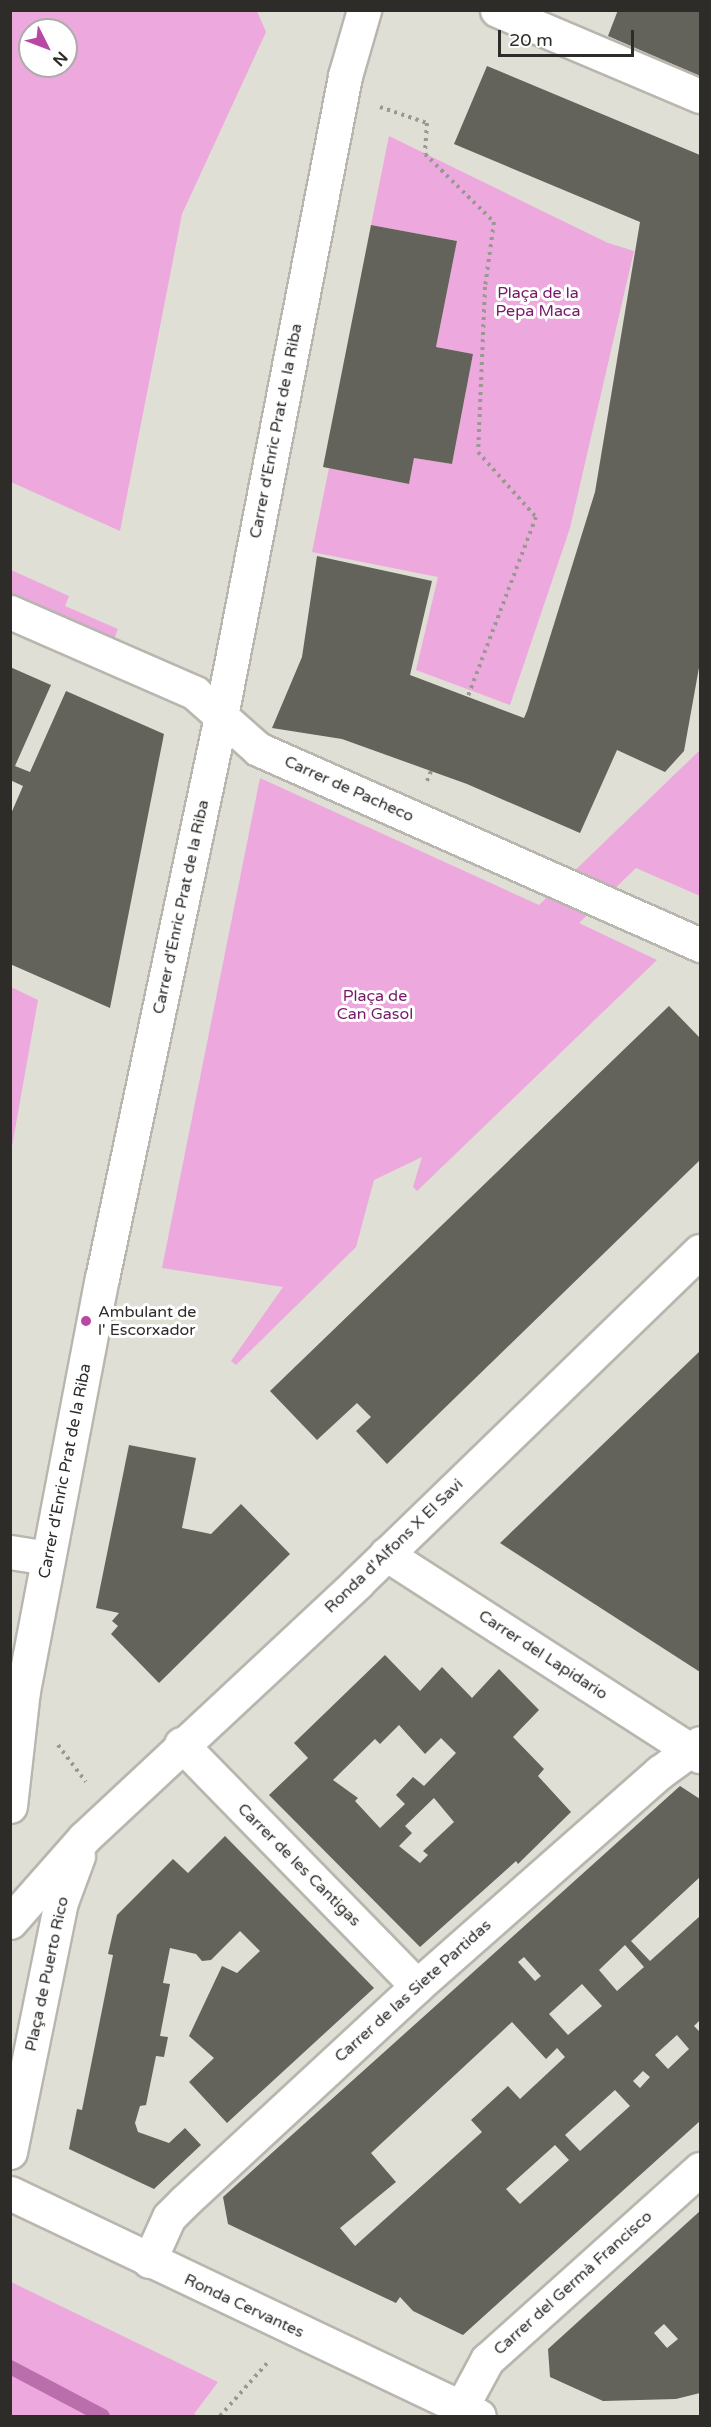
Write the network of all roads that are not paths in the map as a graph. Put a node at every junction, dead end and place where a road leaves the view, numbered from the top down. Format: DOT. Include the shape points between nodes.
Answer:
graph roads {
  1 [pos="364,10"];
  2 [pos="497,10"];
  3 [pos="700,96"];
  4 [pos="10,612"];
  5 [pos="221,716"];
  6 [pos="700,945"];
  7 [pos="700,1251"];
  8 [pos="10,1552"];
  9 [pos="386,1554"];
  10 [pos="48,1558"];
  11 [pos="17,1689"];
  12 [pos="181,1744"];
  13 [pos="697,1750"];
  14 [pos="10,1806"];
  15 [pos="84,1838"];
  16 [pos="10,1922"];
  17 [pos="417,1986"];
  18 [pos="10,2152"];
  19 [pos="700,2169"];
  20 [pos="10,2193"];
  21 [pos="149,2261"];
  22 [pos="470,2412"];
  1 -- 5 [label="street, Carrer d'Enric Prat de la Riba" via="345,76"];
  2 -- 3 [label="street"];
  4 -- 5 [label="street, Carrer de Pacheco" via="195,693"];
  5 -- 6 [label="street, Carrer de Pacheco" via="258,749"];
  5 -- 10 [label="street, Carrer d'Enric Prat de la Riba" via="102,1278"];
  7 -- 9 [label="street, Ronda d'Alfons X El Savi"];
  8 -- 10 [label="street"];
  9 -- 12 [label="street, Ronda d'Alfons X El Savi"];
  9 -- 13 [label="street, Carrer del Lapidario"];
  10 -- 11 [label="street, Carrer d'Enric Prat de la Riba"];
  11 -- 14 [label="street, Carrer d'Enric Prat de la Riba"];
  12 -- 15 [label="street, Ronda d'Alfons X El Savi"];
  12 -- 17 [label="street, Carrer de les Cantigas"];
  13 -- 17 [label="street, Carrer de las Siete Partidas"];
  15 -- 16 [label="street, Plaça de Puerto Rico"];
  15 -- 18 [label="street, Plaça de Puerto Rico" via="61,1902"];
  17 -- 21 [label="street, Carrer de las Siete Partidas" via="177,2210"];
  19 -- 22 [label="street, Carrer del Germà Francisco" via="487,2360"];
  20 -- 21 [label="street, Ronda Cervantes"];
  21 -- 22 [label="street, Ronda Cervantes"];
}
